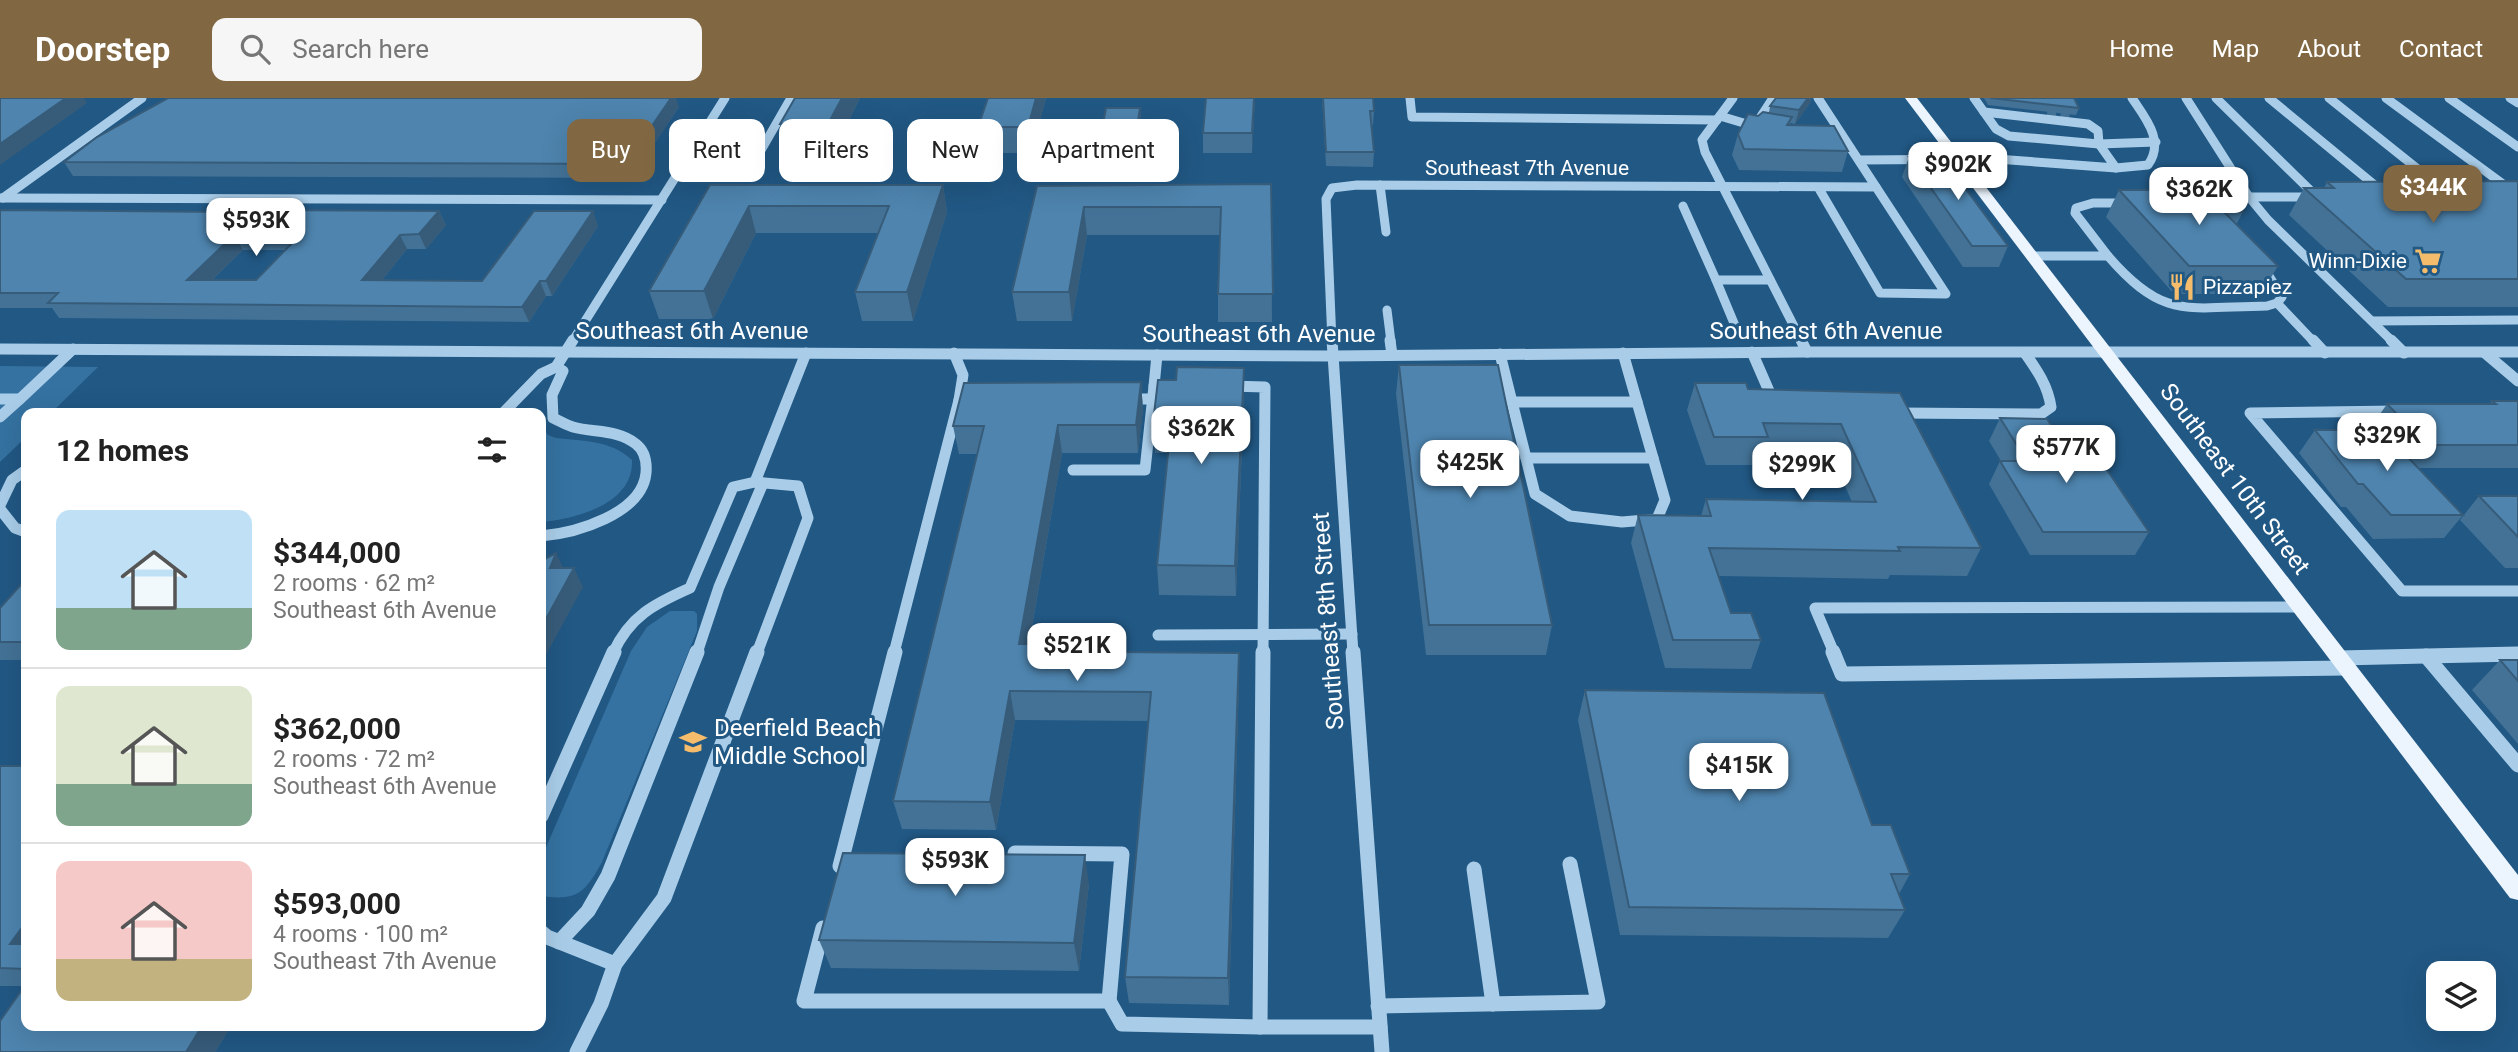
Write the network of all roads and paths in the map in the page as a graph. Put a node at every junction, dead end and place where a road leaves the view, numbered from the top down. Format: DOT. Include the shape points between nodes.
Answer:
graph roads {
  1 [pos="142,98"];
  2 [pos="725,98"];
  3 [pos="791,98"];
  4 [pos="1410,98"];
  5 [pos="1733,98"];
  6 [pos="1773,98"];
  7 [pos="1818,98"];
  8 [pos="1911,98"];
  9 [pos="1974,98"];
  10 [pos="2132,98"];
  11 [pos="2186,98"];
  12 [pos="2216,98"];
  13 [pos="2269,98"];
  14 [pos="2329,98"];
  15 [pos="2386,98"];
  16 [pos="2449,98"];
  17 [pos="2510,98"];
  18 [pos="2518,103"];
  19 [pos="1984,112"];
  20 [pos="2047,115"];
  21 [pos="2013,117"];
  22 [pos="2074,117"];
  23 [pos="1718,118"];
  24 [pos="2088,124"];
  25 [pos="1754,127"];
  26 [pos="1765,129"];
  27 [pos="1832,134"];
  28 [pos="1842,134"];
  29 [pos="2156,142"];
  30 [pos="765,143"];
  31 [pos="2099,144"];
  32 [pos="2518,147"];
  33 [pos="1859,160"];
  34 [pos="1958,160"];
  35 [pos="2116,168"];
  36 [pos="1380,185"];
  37 [pos="1722,186"];
  38 [pos="1818,187"];
  39 [pos="1876,187"];
  40 [pos="1332,188"];
  41 [pos="2518,196"];
  42 [pos="2249,197"];
  43 [pos="2317,197"];
  44 [pos="2328,197"];
  45 [pos="2370,197"];
  46 [pos="2430,197"];
  47 [pos="2505,197"];
  48 [pos="1,199"];
  49 [pos="662,200"];
  50 [pos="2134,203"];
  51 [pos="1683,206"];
  52 [pos="1386,232"];
  53 [pos="2254,255"];
  54 [pos="2033,256"];
  55 [pos="2108,256"];
  56 [pos="1716,280"];
  57 [pos="1770,280"];
  58 [pos="2277,303"];
  59 [pos="1387,310"];
  60 [pos="2518,320"];
  61 [pos="2372,321"];
  62 [pos="1736,328"];
  63 [pos="0,349"];
  64 [pos="73,349"];
  65 [pos="567,352"];
  66 [pos="1752,352"];
  67 [pos="1807,352"];
  68 [pos="2518,352"];
  69 [pos="806,353"];
  70 [pos="954,353"];
  71 [pos="1623,353"];
  72 [pos="2025,353"];
  73 [pos="2108,353"];
  74 [pos="2325,353"];
  75 [pos="2404,353"];
  76 [pos="2485,353"];
  77 [pos="1500,354"];
  78 [pos="1157,355"];
  79 [pos="1392,355"];
  80 [pos="1332,356"];
  81 [pos="556,367"];
  82 [pos="2518,381"];
  83 [pos="1182,386"];
  84 [pos="1209,386"];
  85 [pos="1153,393"];
  86 [pos="0,399"];
  87 [pos="20,399"];
  88 [pos="1111,399"];
  89 [pos="959,400"];
  90 [pos="986,400"];
  91 [pos="1512,402"];
  92 [pos="1637,402"];
  93 [pos="509,408"];
  94 [pos="1789,408"];
  95 [pos="2411,410"];
  96 [pos="1878,412"];
  97 [pos="0,417"];
  98 [pos="1526,458"];
  99 [pos="1653,458"];
  100 [pos="1073,470"];
  101 [pos="21,474"];
  102 [pos="759,482"];
  103 [pos="0,507"];
  104 [pos="21,530"];
  105 [pos="546,535"];
  106 [pos="2518,591"];
  107 [pos="2302,607"];
  108 [pos="1352,634"];
  109 [pos="1158,635"];
  110 [pos="1264,635"];
  111 [pos="2518,654"];
  112 [pos="2426,656"];
  113 [pos="2344,663"];
  114 [pos="2518,765"];
  115 [pos="546,805"];
  116 [pos="1015,853"];
  117 [pos="1570,864"];
  118 [pos="1474,869"];
  119 [pos="837,876"];
  120 [pos="2518,891"];
  121 [pos="827,913"];
  122 [pos="546,935"];
  123 [pos="559,942"];
  124 [pos="615,964"];
  125 [pos="1109,1001"];
  126 [pos="1493,1004"];
  127 [pos="1378,1006"];
  128 [pos="1260,1027"];
  129 [pos="1380,1027"];
  130 [pos="577,1052"];
  131 [pos="1382,1052"];
  1 -- 48 [label="street"];
  2 -- 49 [label="street"];
  3 -- 30 [label="street"];
  4 -- 23 [label="street" via="1412,117"];
  5 -- 23 [label="street"];
  6 -- 25 [label="street"];
  7 -- 28 [label="street"];
  8 -- 34 [label="main road, Southeast 10th Street"];
  9 -- 19 [label="street"];
  10 -- 29 [label="street"];
  11 -- 42 [label="street"];
  12 -- 43 [label="street"];
  13 -- 45 [label="street" via="2389,197"];
  14 -- 46 [label="street" via="2452,197"];
  15 -- 41 [label="street"];
  16 -- 32 [label="street"];
  17 -- 18 [label="street"];
  19 -- 21 [label="street"];
  19 -- 31 [label="street" via="1996,129 2009,136"];
  20 -- 21 [label="street"];
  21 -- 24 [label="street"];
  22 -- 24 [label="street"];
  23 -- 25 [label="street"];
  23 -- 37 [label="street" via="1702,140"];
  24 -- 31 [label="street" via="2098,131"];
  25 -- 26 [label="street"];
  27 -- 28 [label="street"];
  28 -- 33 [label="street"];
  29 -- 31 [label="street"];
  29 -- 35 [label="street" via="2155,158 2148,165"];
  31 -- 35 [label="street"];
  33 -- 34 [label="street"];
  33 -- 39 [label="street"];
  34 -- 35 [label="street"];
  34 -- 54 [label="main road, Southeast 10th Street"];
  36 -- 37 [label="street, Southeast 7th Avenue"];
  36 -- 40 [label="street, Southeast 7th Avenue"];
  36 -- 52 [label="street"];
  37 -- 38 [label="street, Southeast 7th Avenue"];
  37 -- 57 [label="street"];
  38 -- 39 [label="street, Southeast 7th Avenue"];
  38 -- 39 [label="street" via="1880,293 1946,294"];
  40 -- 80 [label="street, Southeast 8th Street" via="1326,199"];
  41 -- 47 [label="street"];
  42 -- 43 [label="street"];
  42 -- 61 [label="street"];
  43 -- 44 [label="street"];
  48 -- 49 [label="street"];
  49 -- 65 [label="street"];
  50 -- 55 [label="street" via="2093,203 2076,208 2081,223"];
  51 -- 56 [label="street"];
  53 -- 58 [label="street" via="2282,297"];
  54 -- 55 [label="street"];
  54 -- 73 [label="main road, Southeast 10th Street"];
  55 -- 58 [label="street" via="2140,292 2165,304"];
  56 -- 57 [label="street"];
  56 -- 62 [label="street"];
  57 -- 67 [label="street"];
  58 -- 74 [label="street"];
  59 -- 79 [label="street"];
  60 -- 61 [label="street"];
  61 -- 75 [label="street"];
  63 -- 64 [label="street, Southeast 6th Avenue"];
  64 -- 65 [label="street, Southeast 6th Avenue"];
  64 -- 87 [label="street"];
  65 -- 69 [label="street, Southeast 6th Avenue"];
  65 -- 81 [label="street"];
  66 -- 67 [label="street, Southeast 6th Avenue"];
  66 -- 71 [label="street, Southeast 6th Avenue"];
  66 -- 94 [label="street" via="1772,398"];
  67 -- 72 [label="street, Southeast 6th Avenue"];
  68 -- 76 [label="street, Southeast 6th Avenue"];
  69 -- 70 [label="street, Southeast 6th Avenue"];
  69 -- 102 [label="street"];
  70 -- 78 [label="street, Southeast 6th Avenue"];
  70 -- 89 [label="street" via="963,375"];
  71 -- 77 [label="street, Southeast 6th Avenue"];
  71 -- 92 [label="street"];
  72 -- 73 [label="street, Southeast 6th Avenue"];
  72 -- 96 [label="street" via="2050,397 2051,407 2041,415"];
  73 -- 74 [label="street, Southeast 6th Avenue"];
  73 -- 107 [label="main road, Southeast 10th Street"];
  74 -- 75 [label="street, Southeast 6th Avenue"];
  75 -- 76 [label="street, Southeast 6th Avenue"];
  76 -- 82 [label="street"];
  77 -- 79 [label="street, Southeast 6th Avenue"];
  77 -- 91 [label="street"];
  78 -- 80 [label="street, Southeast 6th Avenue"];
  78 -- 85 [label="street"];
  79 -- 80 [label="street, Southeast 6th Avenue"];
  80 -- 108 [label="street, Southeast 8th Street"];
  81 -- 93 [label="street" via="546,369"];
  81 -- 105 [label="street" via="563,371 552,395 553,418 571,427 633,441 646,454 649,478 639,494 609,516 581,531"];
  83 -- 85 [label="street"];
  84 -- 110 [label="street" via="1265,387"];
  85 -- 88 [label="street"];
  85 -- 100 [label="street" via="1145,470"];
  86 -- 87 [label="street"];
  87 -- 97 [label="street"];
  89 -- 90 [label="street"];
  89 -- 119 [label="street"];
  91 -- 92 [label="street"];
  91 -- 98 [label="street"];
  92 -- 99 [label="street"];
  95 -- 106 [label="street" via="2250,413 2402,591"];
  98 -- 99 [label="street"];
  98 -- 99 [label="street" via="1535,494 1570,516 1622,522 1657,519 1665,500"];
  101 -- 103 [label="street" via="12,480"];
  102 -- 115 [label="street" via="733,487 690,588 651,605 622,634"];
  102 -- 123 [label="street" via="693,664 608,876 588,911"];
  102 -- 124 [label="street" via="798,486 808,518 664,898"];
  103 -- 104 [label="street"];
  107 -- 113 [label="main road, Southeast 10th Street"];
  107 -- 113 [label="street" via="1815,608 1842,674"];
  108 -- 110 [label="street"];
  108 -- 127 [label="street, Southeast 8th Street"];
  109 -- 110 [label="street"];
  110 -- 128 [label="street"];
  111 -- 112 [label="street"];
  112 -- 113 [label="street"];
  112 -- 114 [label="street"];
  113 -- 120 [label="main road, Southeast 10th Street"];
  116 -- 125 [label="street" via="1122,854"];
  117 -- 126 [label="street" via="1598,1002"];
  118 -- 126 [label="street"];
  121 -- 125 [label="street" via="804,1001"];
  122 -- 123 [label="street"];
  123 -- 124 [label="street"];
  124 -- 130 [label="street"];
  125 -- 128 [label="street" via="1122,1024"];
  126 -- 127 [label="street"];
  127 -- 129 [label="street, Southeast 8th Street"];
  128 -- 129 [label="street"];
  129 -- 131 [label="street, Southeast 8th Street"];
}
